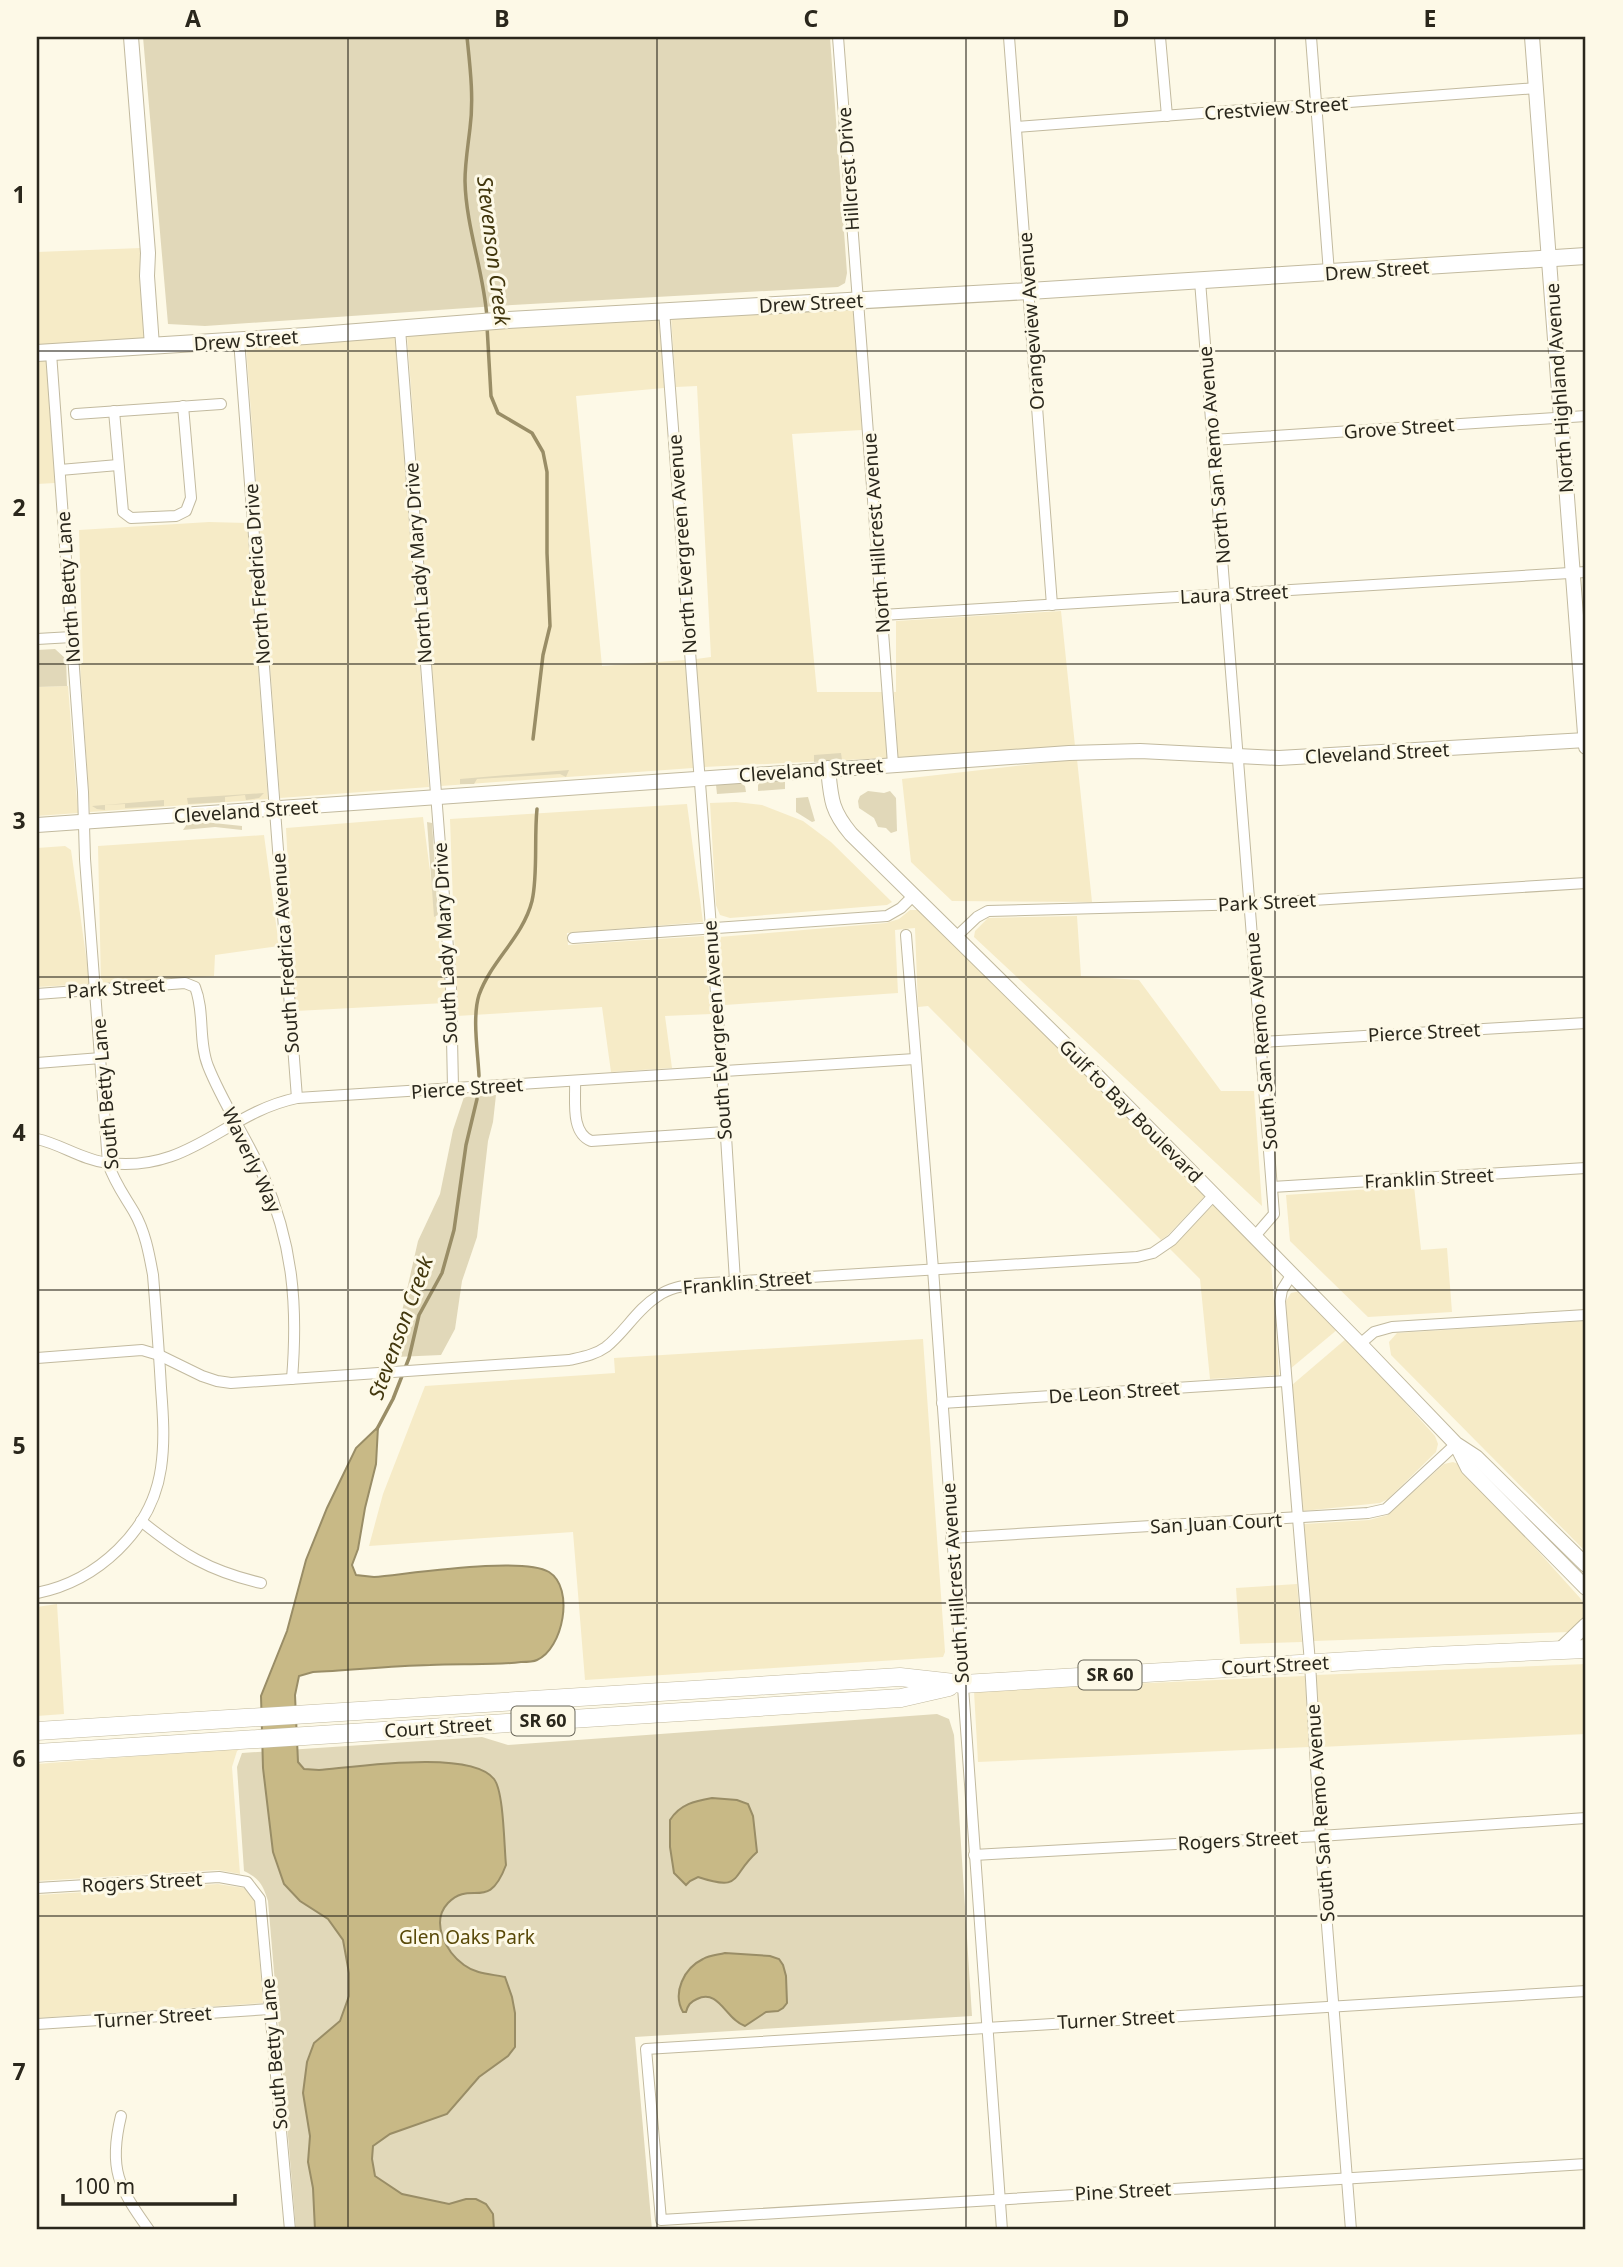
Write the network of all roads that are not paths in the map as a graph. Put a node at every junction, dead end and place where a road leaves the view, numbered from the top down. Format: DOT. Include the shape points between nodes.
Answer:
graph roads {
  1 [pos="131,37"];
  2 [pos="838,37"];
  3 [pos="1009,37"];
  4 [pos="1160,37"];
  5 [pos="1311,37"];
  6 [pos="1532,37"];
  7 [pos="1536,88"];
  8 [pos="1317,105"];
  9 [pos="1167,116"];
  10 [pos="1016,127"];
  11 [pos="1586,256"];
  12 [pos="1549,258"];
  13 [pos="1329,273"];
  14 [pos="1200,281"];
  15 [pos="1029,291"];
  16 [pos="858,301"];
  17 [pos="664,310"];
  18 [pos="400,329"];
  19 [pos="239,340"];
  20 [pos="152,346"];
  21 [pos="44,353"];
  22 [pos="222,404"];
  23 [pos="183,406"];
  24 [pos="114,411"];
  25 [pos="76,414"];
  26 [pos="1586,416"];
  27 [pos="1561,418"];
  28 [pos="1212,440"];
  29 [pos="118,466"];
  30 [pos="60,470"];
  31 [pos="1580,573"];
  32 [pos="1226,595"];
  33 [pos="1052,605"];
  34 [pos="882,615"];
  35 [pos="72,636"];
  36 [pos="37,639"];
  37 [pos="1586,740"];
  38 [pos="1586,748"];
  39 [pos="1237,756"];
  40 [pos="893,764"];
  41 [pos="828,768"];
  42 [pos="699,778"];
  43 [pos="435,797"];
  44 [pos="274,808"];
  45 [pos="85,821"];
  46 [pos="37,825"];
  47 [pos="1586,883"];
  48 [pos="913,896"];
  49 [pos="1250,904"];
  50 [pos="710,929"];
  51 [pos="906,935"];
  52 [pos="957,937"];
  53 [pos="573,938"];
  54 [pos="195,987"];
  55 [pos="96,990"];
  56 [pos="37,994"];
  57 [pos="1586,1023"];
  58 [pos="1261,1042"];
  59 [pos="101,1058"];
  60 [pos="915,1059"];
  61 [pos="37,1063"];
  62 [pos="722,1072"];
  63 [pos="575,1081"];
  64 [pos="453,1088"];
  65 [pos="297,1098"];
  66 [pos="236,1122"];
  67 [pos="726,1132"];
  68 [pos="37,1139"];
  69 [pos="108,1163"];
  70 [pos="1586,1168"];
  71 [pos="1272,1187"];
  72 [pos="1214,1195"];
  73 [pos="1255,1236"];
  74 [pos="933,1269"];
  75 [pos="1292,1274"];
  76 [pos="735,1282"];
  77 [pos="1586,1314"];
  78 [pos="1360,1344"];
  79 [pos="159,1355"];
  80 [pos="37,1358"];
  81 [pos="292,1379"];
  82 [pos="1285,1381"];
  83 [pos="942,1403"];
  84 [pos="1456,1444"];
  85 [pos="1297,1518"];
  86 [pos="141,1521"];
  87 [pos="951,1538"];
  88 [pos="1586,1565"];
  89 [pos="261,1583"];
  90 [pos="1586,1588"];
  91 [pos="37,1593"];
  92 [pos="1586,1625"];
  93 [pos="1586,1649"];
  94 [pos="1560,1650"];
  95 [pos="1310,1663"];
  96 [pos="963,1684"];
  97 [pos="773,1685"];
  98 [pos="612,1696"];
  99 [pos="775,1706"];
  100 [pos="614,1716"];
  101 [pos="99,1727"];
  102 [pos="37,1731"];
  103 [pos="100,1749"];
  104 [pos="37,1753"];
  105 [pos="1586,1818"];
  106 [pos="1320,1836"];
  107 [pos="974,1855"];
  108 [pos="247,1882"];
  109 [pos="37,1888"];
  110 [pos="1586,1991"];
  111 [pos="1334,2006"];
  112 [pos="270,2009"];
  113 [pos="37,2024"];
  114 [pos="987,2027"];
  115 [pos="121,2116"];
  116 [pos="1586,2164"];
  117 [pos="1348,2178"];
  118 [pos="1000,2199"];
  119 [pos="661,2220"];
  120 [pos="149,2230"];
  121 [pos="290,2230"];
  122 [pos="1002,2230"];
  123 [pos="1352,2230"];
  1 -- 20 [label="street"];
  2 -- 16 [label="street, Hillcrest Drive"];
  3 -- 10 [label="street, Orangeview Avenue"];
  4 -- 9 [label="street"];
  5 -- 8 [label="street"];
  6 -- 7 [label="street, North Highland Avenue"];
  7 -- 8 [label="street, Crestview Street"];
  7 -- 12 [label="street, North Highland Avenue"];
  8 -- 9 [label="street, Crestview Street"];
  8 -- 13 [label="street"];
  9 -- 10 [label="street, Crestview Street"];
  10 -- 15 [label="street, Orangeview Avenue"];
  11 -- 12 [label="main road, Drew Street"];
  12 -- 13 [label="main road, Drew Street"];
  12 -- 27 [label="street, North Highland Avenue"];
  13 -- 14 [label="main road, Drew Street"];
  14 -- 15 [label="main road, Drew Street"];
  14 -- 28 [label="street, North San Remo Avenue"];
  15 -- 16 [label="main road, Drew Street"];
  15 -- 33 [label="street, Orangeview Avenue"];
  16 -- 17 [label="main road, Drew Street"];
  16 -- 34 [label="street, North Hillcrest Avenue"];
  17 -- 18 [label="main road, Drew Street"];
  17 -- 42 [label="street, North Evergreen Avenue"];
  18 -- 19 [label="main road, Drew Street"];
  18 -- 43 [label="street, North Lady Mary Drive"];
  19 -- 20 [label="main road, Drew Street"];
  19 -- 44 [label="street, North Fredrica Drive"];
  20 -- 21 [label="main road, Drew Street"];
  21 -- 30 [label="street, North Betty Lane"];
  22 -- 23 [label="street"];
  23 -- 24 [label="street"];
  23 -- 29 [label="street" via="191,498 186,511 136,519 126,515 121,507"];
  24 -- 25 [label="street"];
  24 -- 29 [label="street"];
  26 -- 27 [label="street, Grove Street"];
  27 -- 28 [label="street, Grove Street"];
  27 -- 31 [label="street, North Highland Avenue"];
  28 -- 32 [label="street, North San Remo Avenue"];
  29 -- 30 [label="street"];
  30 -- 35 [label="street, North Betty Lane"];
  31 -- 32 [label="street, Laura Street"];
  31 -- 37 [label="street, North Highland Avenue"];
  32 -- 33 [label="street, Laura Street"];
  32 -- 39 [label="street, North San Remo Avenue"];
  33 -- 34 [label="street, Laura Street"];
  34 -- 40 [label="street, North Hillcrest Avenue"];
  35 -- 36 [label="street"];
  35 -- 45 [label="street, North Betty Lane"];
  37 -- 38 [label="street, North Highland Avenue"];
  37 -- 39 [label="street, Cleveland Street" via="1333,757"];
  39 -- 40 [label="street, Cleveland Street" via="1140,751"];
  39 -- 49 [label="street, South San Remo Avenue"];
  40 -- 41 [label="street, Cleveland Street"];
  41 -- 42 [label="street, Cleveland Street"];
  41 -- 48 [label="street, Gulf to Bay Boulevard" via="837,817"];
  42 -- 43 [label="street, Cleveland Street"];
  42 -- 50 [label="street, South Evergreen Avenue"];
  43 -- 44 [label="street, Cleveland Street"];
  43 -- 64 [label="street, South Lady Mary Drive" via="451,987"];
  44 -- 45 [label="street, Cleveland Street"];
  44 -- 65 [label="street, South Fredrica Avenue"];
  45 -- 46 [label="street, Cleveland Street"];
  45 -- 55 [label="street, South Betty Lane"];
  47 -- 49 [label="street, Park Street"];
  48 -- 50 [label="street" via="887,916"];
  48 -- 52 [label="street, Gulf to Bay Boulevard"];
  49 -- 52 [label="street, Park Street" via="988,911"];
  49 -- 58 [label="street, South San Remo Avenue"];
  50 -- 53 [label="street"];
  50 -- 62 [label="street, South Evergreen Avenue"];
  51 -- 60 [label="street, South Hillcrest Avenue"];
  52 -- 72 [label="street, Gulf to Bay Boulevard"];
  54 -- 55 [label="street, Park Street" via="185,983"];
  54 -- 66 [label="street, Waverly Way" via="206,1062"];
  55 -- 56 [label="street, Park Street"];
  55 -- 59 [label="street, South Betty Lane"];
  57 -- 58 [label="street, Pierce Street"];
  58 -- 71 [label="street, South San Remo Avenue"];
  59 -- 61 [label="street"];
  59 -- 69 [label="street, South Betty Lane"];
  60 -- 62 [label="street, Pierce Street"];
  60 -- 74 [label="street, South Hillcrest Avenue"];
  62 -- 63 [label="street, Pierce Street"];
  62 -- 67 [label="street, South Evergreen Avenue"];
  63 -- 64 [label="street, Pierce Street"];
  63 -- 67 [label="street" via="577,1129 590,1141"];
  64 -- 65 [label="street, Pierce Street"];
  65 -- 66 [label="street, Pierce Street"];
  66 -- 69 [label="street, Pierce Street" via="186,1152 161,1160"];
  66 -- 81 [label="street, Waverly Way" via="280,1218 296,1308"];
  67 -- 76 [label="street, South Evergreen Avenue"];
  68 -- 69 [label="street, Pierce Street"];
  69 -- 79 [label="street, South Betty Lane" via="135,1213 149,1252"];
  70 -- 71 [label="street, Franklin Street"];
  71 -- 73 [label="street, South San Remo Avenue" via="1274,1214"];
  72 -- 73 [label="street, Gulf to Bay Boulevard"];
  72 -- 74 [label="street, Franklin Street" via="1172,1240 1153,1253"];
  73 -- 75 [label="street, Gulf to Bay Boulevard"];
  74 -- 76 [label="street, Franklin Street"];
  74 -- 83 [label="street, South Hillcrest Avenue"];
  75 -- 78 [label="street, Gulf to Bay Boulevard"];
  75 -- 82 [label="street, South San Remo Avenue" via="1280,1301"];
  76 -- 81 [label="street, Franklin Street" via="675,1287 659,1295 605,1348 588,1356"];
  77 -- 78 [label="street" via="1392,1327 1374,1332"];
  78 -- 84 [label="street, Gulf to Bay Boulevard"];
  79 -- 80 [label="street, Franklin Street" via="142,1350"];
  79 -- 81 [label="street, Franklin Street" via="217,1381"];
  79 -- 86 [label="street, South Betty Lane" via="164,1431 161,1470"];
  82 -- 83 [label="street, De Leon Street"];
  82 -- 85 [label="street, South San Remo Avenue"];
  83 -- 87 [label="street, South Hillcrest Avenue"];
  84 -- 85 [label="street, San Juan Court" via="1387,1509"];
  84 -- 88 [label="street, Gulf to Bay Boulevard" via="1476,1457"];
  84 -- 90 [label="street, Gulf to Bay Boulevard" via="1468,1468"];
  85 -- 87 [label="street, San Juan Court"];
  85 -- 95 [label="street, South San Remo Avenue"];
  86 -- 89 [label="street" via="211,1568"];
  86 -- 91 [label="street, South Betty Lane" via="104,1563 72,1582"];
  87 -- 96 [label="street, South Hillcrest Avenue"];
  92 -- 94 [label="street"];
  93 -- 94 [label="main road, Court Street / SR 60"];
  94 -- 95 [label="main road, Court Street / SR 60"];
  95 -- 96 [label="main road, Court Street / SR 60"];
  95 -- 106 [label="street, South San Remo Avenue"];
  96 -- 97 [label="main road, Court Street / SR 60" via="900,1677"];
  96 -- 99 [label="main road, Court Street / SR 60" via="901,1698"];
  96 -- 107 [label="street, South Hillcrest Avenue"];
  97 -- 98 [label="main road, Court Street / SR 60"];
  97 -- 99 [label="street"];
  98 -- 100 [label="street"];
  98 -- 101 [label="main road, Court Street / SR 60"];
  99 -- 100 [label="main road, Court Street / SR 60"];
  100 -- 103 [label="main road, Court Street / SR 60"];
  101 -- 102 [label="main road, Court Street / SR 60"];
  101 -- 103 [label="street"];
  103 -- 104 [label="main road, Court Street / SR 60"];
  105 -- 106 [label="street, Rogers Street"];
  106 -- 107 [label="street, Rogers Street"];
  106 -- 111 [label="street, South San Remo Avenue"];
  107 -- 114 [label="street, South Hillcrest Avenue"];
  108 -- 109 [label="street, Rogers Street" via="219,1877"];
  108 -- 112 [label="street, South Betty Lane" via="260,1899"];
  110 -- 111 [label="street, Turner Street"];
  111 -- 114 [label="street, Turner Street"];
  111 -- 117 [label="street, South San Remo Avenue"];
  112 -- 113 [label="street, Turner Street"];
  112 -- 121 [label="street, South Betty Lane"];
  114 -- 118 [label="street, South Hillcrest Avenue"];
  114 -- 119 [label="street, Turner Street" via="646,2049"];
  115 -- 120 [label="street" via="115,2143 118,2177 124,2195"];
  116 -- 117 [label="street, Pine Street"];
  117 -- 118 [label="street, Pine Street"];
  117 -- 123 [label="street, South San Remo Avenue"];
  118 -- 119 [label="street, Pine Street"];
  118 -- 122 [label="street, South Hillcrest Avenue"];
}
